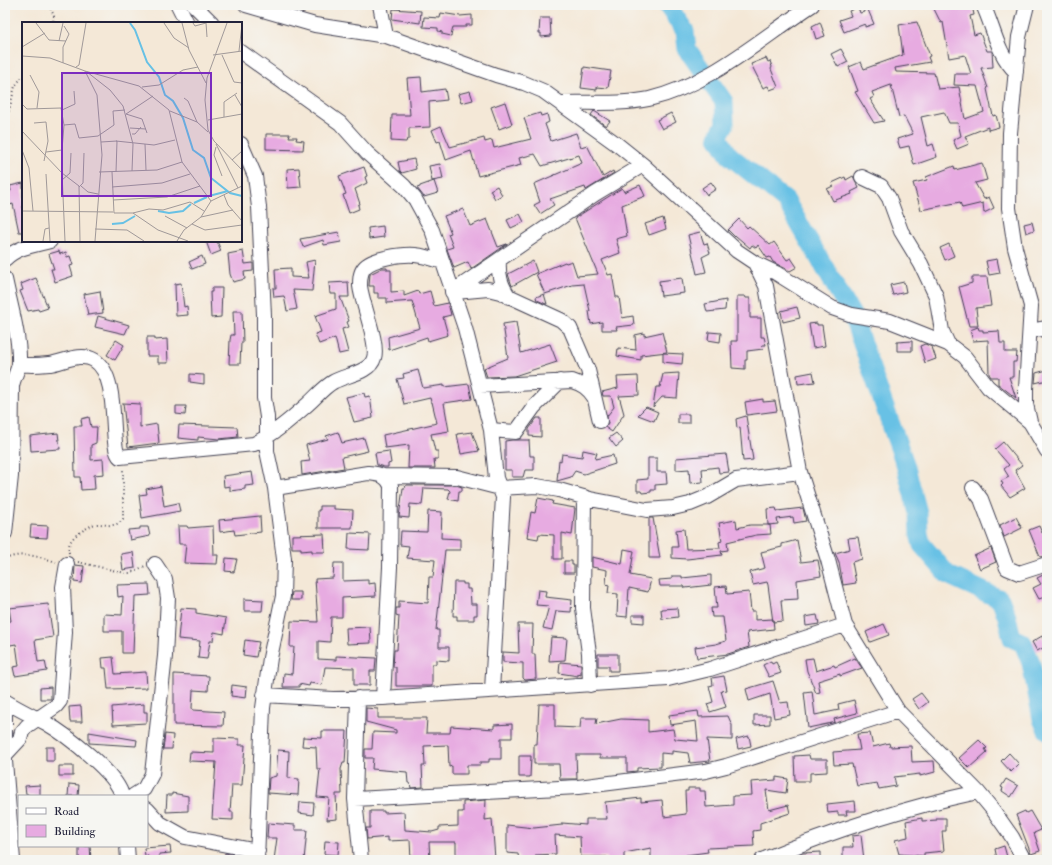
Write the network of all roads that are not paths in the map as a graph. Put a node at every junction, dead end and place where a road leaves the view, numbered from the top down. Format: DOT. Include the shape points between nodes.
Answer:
graph roads {
  1 [pos="178,5"];
  2 [pos="194,5"];
  3 [pos="246,5"];
  4 [pos="380,5"];
  5 [pos="812,5"];
  6 [pos="983,5"];
  7 [pos="1027,5"];
  8 [pos="186,22"];
  9 [pos="211,22"];
  10 [pos="386,36"];
  11 [pos="242,53"];
  12 [pos="1016,72"];
  13 [pos="561,103"];
  14 [pos="242,146"];
  15 [pos="643,165"];
  16 [pos="862,177"];
  17 [pos="46,242"];
  18 [pos="5,258"];
  19 [pos="499,261"];
  20 [pos="443,262"];
  21 [pos="755,263"];
  22 [pos="5,279"];
  23 [pos="452,292"];
  24 [pos="509,297"];
  25 [pos="1047,328"];
  26 [pos="1030,331"];
  27 [pos="948,344"];
  28 [pos="19,364"];
  29 [pos="560,381"];
  30 [pos="480,386"];
  31 [pos="594,398"];
  32 [pos="600,421"];
  33 [pos="1030,422"];
  34 [pos="491,430"];
  35 [pos="267,438"];
  36 [pos="1047,451"];
  37 [pos="800,472"];
  38 [pos="383,476"];
  39 [pos="275,488"];
  40 [pos="500,488"];
  41 [pos="973,488"];
  42 [pos="584,497"];
  43 [pos="5,534"];
  44 [pos="67,564"];
  45 [pos="155,564"];
  46 [pos="1047,564"];
  47 [pos="845,625"];
  48 [pos="590,685"];
  49 [pos="492,690"];
  50 [pos="264,695"];
  51 [pos="358,698"];
  52 [pos="383,698"];
  53 [pos="5,701"];
  54 [pos="5,709"];
  55 [pos="898,711"];
  56 [pos="37,720"];
  57 [pos="6,754"];
  58 [pos="978,792"];
  59 [pos="122,795"];
  60 [pos="135,795"];
  61 [pos="355,799"];
  62 [pos="148,810"];
  63 [pos="127,847"];
  64 [pos="257,856"];
  65 [pos="13,860"];
  66 [pos="128,860"];
  67 [pos="362,860"];
  68 [pos="762,860"];
  69 [pos="1024,860"];
  1 -- 8 [label="street"];
  2 -- 9 [label="street"];
  3 -- 10 [label="street" via="315,25"];
  4 -- 10 [label="street"];
  5 -- 13 [label="street" via="705,77 681,89 636,101"];
  6 -- 12 [label="street" via="1001,53"];
  7 -- 12 [label="street" via="1019,36"];
  10 -- 13 [label="street" via="524,83"];
  11 -- 20 [label="street" via="340,123 367,153 404,186 415,199 432,230"];
  12 -- 26 [label="street" via="1009,146 1009,208 1015,248 1030,295"];
  13 -- 15 [label="street"];
  14 -- 35 [label="street" via="255,176 259,207"];
  15 -- 19 [label="street" via="594,194"];
  15 -- 21 [label="street" via="731,246"];
  16 -- 27 [label="street" via="881,186 889,198 904,237 921,264 936,296 942,331"];
  17 -- 18 [label="street" via="21,248"];
  19 -- 23 [label="street"];
  19 -- 24 [label="street" via="498,275"];
  20 -- 23 [label="street"];
  20 -- 35 [label="street" via="423,256 405,255 376,261 364,268 360,276 360,286 374,345 374,359 366,368 332,382"];
  21 -- 27 [label="street" via="832,308 852,315 890,321"];
  21 -- 37 [label="street" via="766,286"];
  22 -- 28 [label="street" via="16,333"];
  23 -- 24 [label="street" via="488,289"];
  23 -- 30 [label="street" via="465,328"];
  24 -- 31 [label="street" via="566,323 588,370"];
  25 -- 26 [label="street"];
  26 -- 33 [label="street" via="1026,389"];
  27 -- 33 [label="street" via="965,357 988,387"];
  28 -- 35 [label="street" via="50,364 82,357 95,361 105,374 111,393 116,452 120,457 243,446"];
  28 -- 43 [label="street" via="12,386 11,476"];
  29 -- 30 [label="street"];
  29 -- 31 [label="street" via="582,384"];
  29 -- 34 [label="street" via="534,407 516,432"];
  30 -- 34 [label="street"];
  31 -- 32 [label="street"];
  33 -- 36 [label="street"];
  34 -- 40 [label="street" via="496,478"];
  35 -- 39 [label="street" via="267,451"];
  37 -- 42 [label="street" via="736,480 707,497 673,508 647,510"];
  37 -- 47 [label="street" via="828,560"];
  38 -- 39 [label="street" via="356,474"];
  38 -- 40 [label="street" via="457,477"];
  38 -- 52 [label="street" via="391,486 390,567"];
  39 -- 50 [label="street" via="284,559 284,584"];
  40 -- 42 [label="street" via="537,486"];
  40 -- 49 [label="street" via="503,505"];
  41 -- 46 [label="street" via="981,499 1007,568 1019,573"];
  42 -- 48 [label="street" via="583,608"];
  44 -- 56 [label="street" via="62,598 66,632 60,698 56,706"];
  45 -- 60 [label="street" via="165,578 168,598 165,656 152,774 144,789"];
  47 -- 48 [label="street" via="692,674 668,679"];
  47 -- 55 [label="street"];
  48 -- 49 [label="street"];
  49 -- 52 [label="street"];
  50 -- 51 [label="street"];
  50 -- 64 [label="street"];
  51 -- 52 [label="street"];
  51 -- 61 [label="street"];
  53 -- 56 [label="street"];
  54 -- 57 [label="street"];
  55 -- 58 [label="street"];
  55 -- 61 [label="street" via="706,771 578,787"];
  56 -- 57 [label="street" via="24,730 20,739"];
  56 -- 59 [label="street" via="53,728 94,760 117,783"];
  57 -- 65 [label="street"];
  58 -- 68 [label="street" via="904,809"];
  58 -- 69 [label="street" via="1001,821"];
  61 -- 67 [label="street"];
  62 -- 64 [label="street" via="160,823 185,837"];
  63 -- 66 [label="street"];
}
